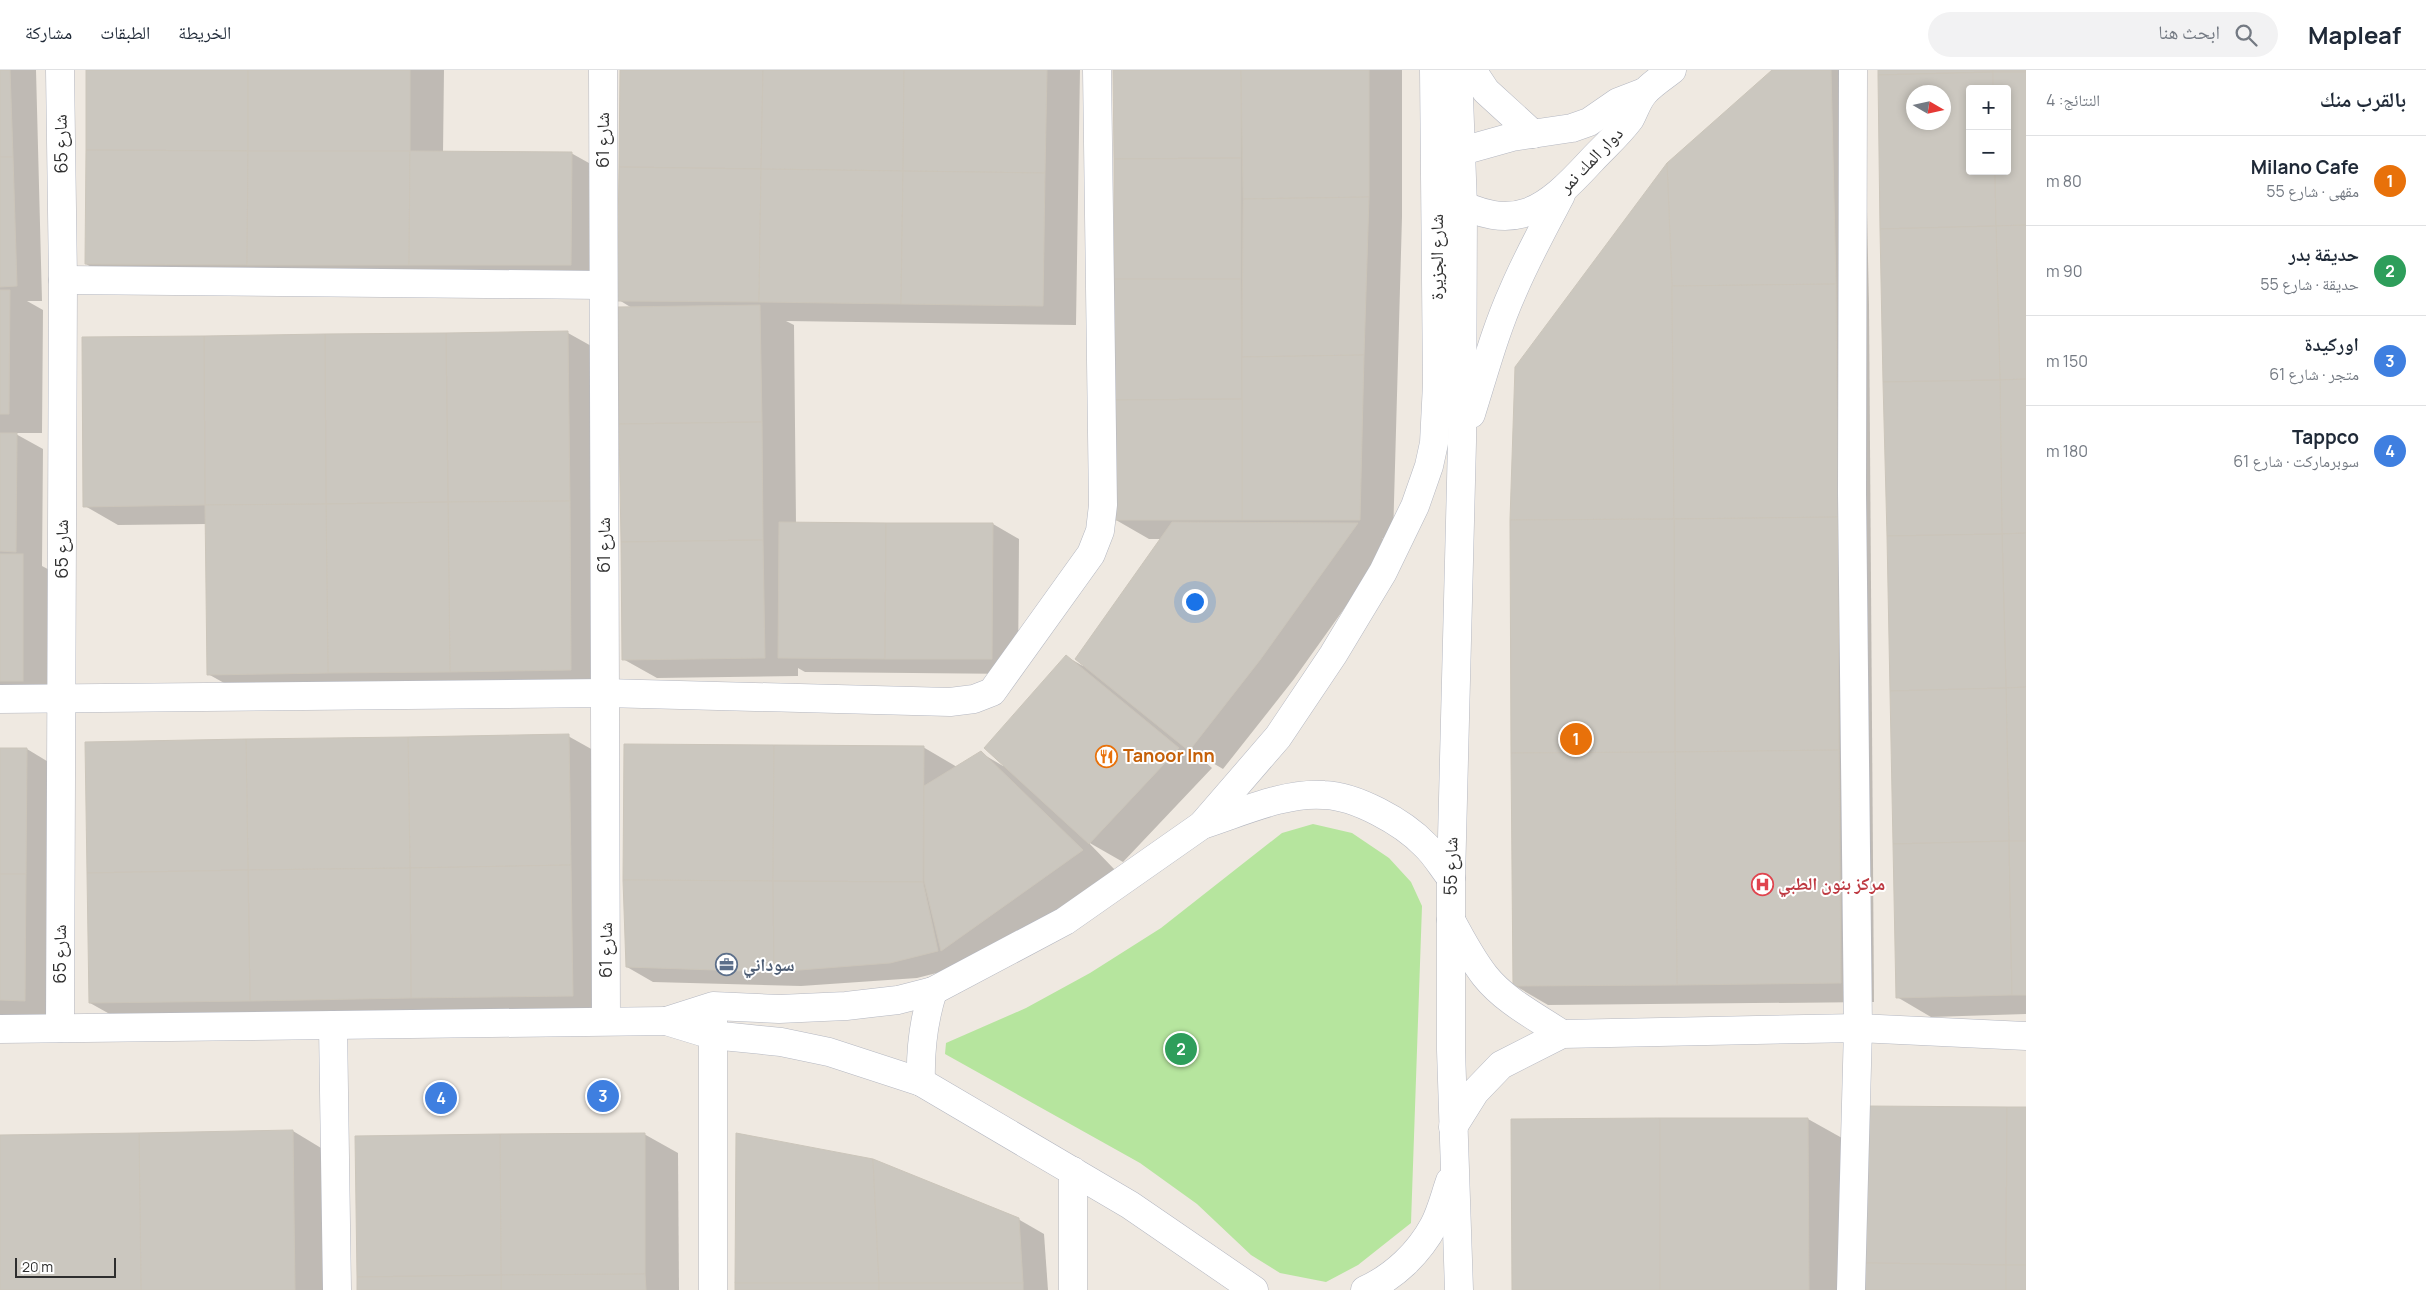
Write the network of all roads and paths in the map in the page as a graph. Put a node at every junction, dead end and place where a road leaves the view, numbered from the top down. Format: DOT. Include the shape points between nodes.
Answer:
graph roads {
  1 [pos="60,70"];
  2 [pos="603,70"];
  3 [pos="1097,70"];
  4 [pos="1434,70"];
  5 [pos="1458,70"];
  6 [pos="1472,70"];
  7 [pos="1672,70"];
  8 [pos="1853,70"];
  9 [pos="1644,92"];
  10 [pos="1533,134"];
  11 [pos="1462,151"];
  12 [pos="1436,178"];
  13 [pos="1563,192"];
  14 [pos="1463,206"];
  15 [pos="63,280"];
  16 [pos="603,285"];
  17 [pos="1462,442"];
  18 [pos="605,693"];
  19 [pos="62,698"];
  20 [pos="0,699"];
  21 [pos="1202,825"];
  22 [pos="1451,878"];
  23 [pos="1451,920"];
  24 [pos="933,991"];
  25 [pos="713,1006"];
  26 [pos="606,1021"];
  27 [pos="666,1021"];
  28 [pos="333,1025"];
  29 [pos="60,1028"];
  30 [pos="1858,1028"];
  31 [pos="0,1029"];
  32 [pos="1562,1034"];
  33 [pos="712,1035"];
  34 [pos="2026,1036"];
  35 [pos="921,1082"];
  36 [pos="1453,1127"];
  37 [pos="1455,1168"];
  38 [pos="1073,1171"];
  39 [pos="336,1290"];
  40 [pos="713,1290"];
  41 [pos="1073,1290"];
  42 [pos="1254,1290"];
  43 [pos="1365,1290"];
  44 [pos="1459,1290"];
  45 [pos="1851,1290"];
  1 -- 15 [label="street, شارع 65"];
  2 -- 16 [label="street, شارع 61"];
  3 -- 18 [label="street" via="1103,505 1100,531 1091,554 992,692 974,699 950,702"];
  4 -- 12 [label="street, شارع الجزيرة"];
  5 -- 11 [label="street, شارع الجزيرة"];
  6 -- 10 [label="street" via="1486,91"];
  7 -- 9 [label="street, دوار المك نمر"];
  8 -- 30 [label="street" via="1852,493"];
  9 -- 10 [label="street" via="1618,102 1589,122"];
  9 -- 13 [label="street, دوار المك نمر" via="1629,119"];
  10 -- 11 [label="street" via="1512,136"];
  11 -- 12 [label="street"];
  11 -- 14 [label="street, شارع الجزيرة"];
  12 -- 14 [label="street, دوار المك نمر"];
  12 -- 21 [label="street, شارع الجزيرة" via="1438,384 1434,443 1415,506 1387,564 1333,655 1278,737"];
  13 -- 14 [label="street, دوار المك نمر" via="1535,211 1523,215 1504,216"];
  13 -- 17 [label="street" via="1512,292"];
  14 -- 17 [label="street, شارع الجزيرة"];
  15 -- 16 [label="street"];
  15 -- 19 [label="street, شارع 65"];
  16 -- 18 [label="street, شارع 61"];
  17 -- 22 [label="street, شارع 55"];
  18 -- 19 [label="street"];
  18 -- 26 [label="street, شارع 61"];
  19 -- 20 [label="street"];
  19 -- 29 [label="street, شارع 65"];
  21 -- 22 [label="street" via="1295,797 1325,795 1354,802 1391,818 1425,844"];
  21 -- 24 [label="street" via="1065,921"];
  22 -- 23 [label="street, شارع 55"];
  23 -- 32 [label="street" via="1486,977 1511,1001"];
  23 -- 36 [label="street, شارع 55"];
  24 -- 25 [label="street" via="898,1000 846,1006 779,1009"];
  24 -- 35 [label="street" via="920,1048"];
  25 -- 27 [label="street"];
  25 -- 33 [label="street"];
  26 -- 27 [label="street"];
  26 -- 28 [label="street"];
  27 -- 33 [label="street"];
  28 -- 29 [label="street"];
  28 -- 39 [label="street"];
  29 -- 31 [label="street"];
  30 -- 32 [label="street"];
  30 -- 34 [label="street"];
  30 -- 45 [label="street"];
  32 -- 36 [label="street" via="1501,1065 1475,1092"];
  33 -- 35 [label="street" via="781,1042 829,1052"];
  33 -- 40 [label="street"];
  35 -- 38 [label="street"];
  36 -- 37 [label="street, شارع 55"];
  37 -- 43 [label="street" via="1434,1224 1409,1260"];
  37 -- 44 [label="street, شارع 55"];
  38 -- 41 [label="street"];
  38 -- 42 [label="street" via="1130,1204"];
}
